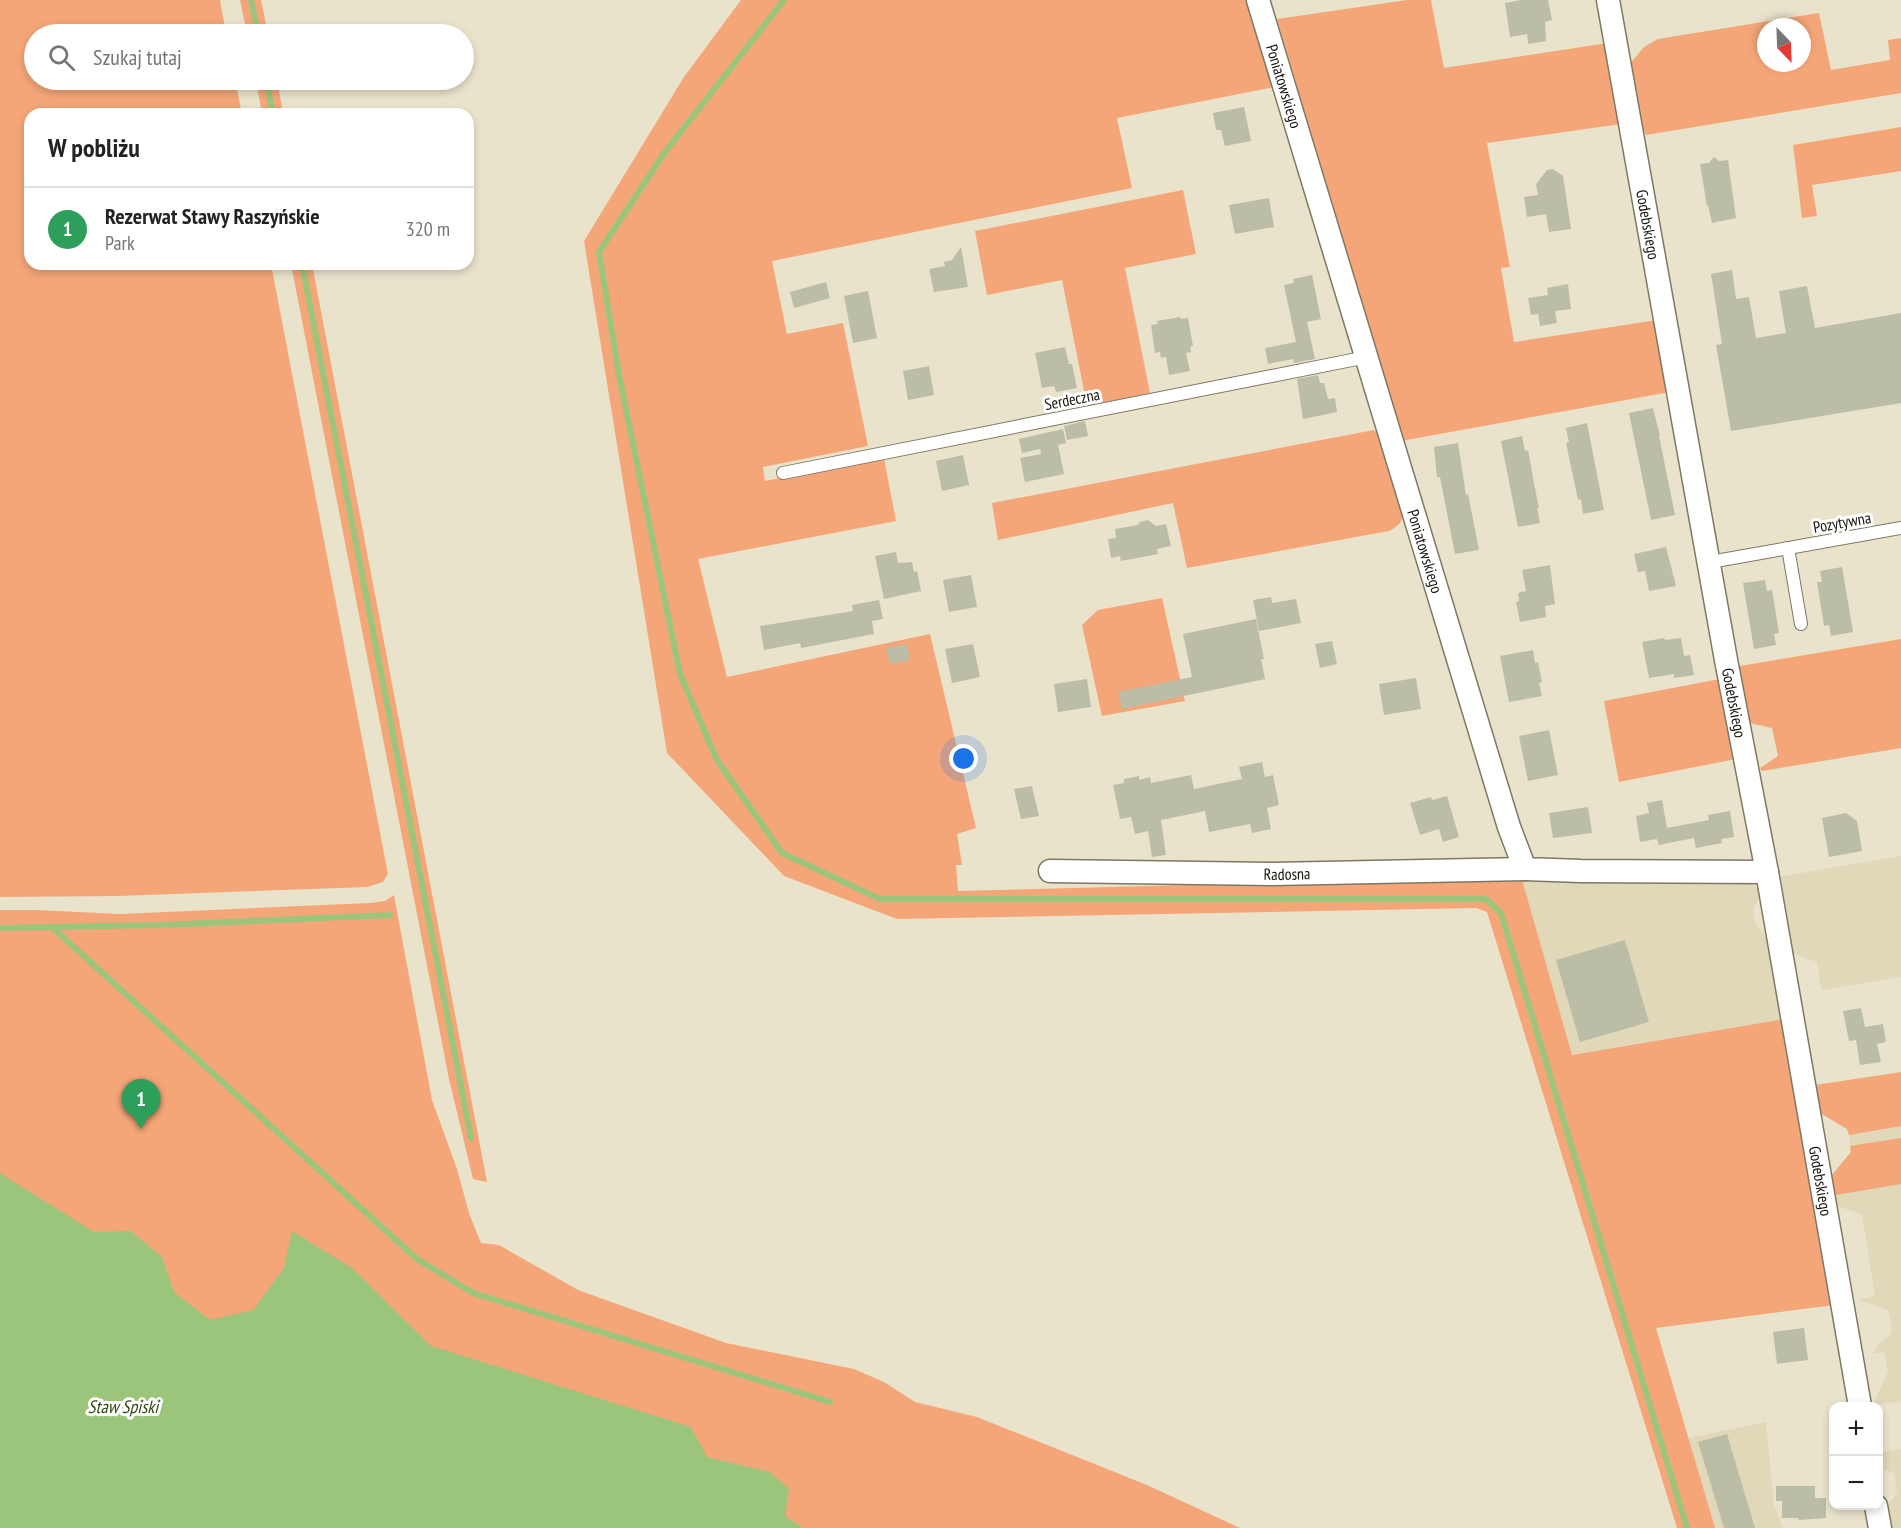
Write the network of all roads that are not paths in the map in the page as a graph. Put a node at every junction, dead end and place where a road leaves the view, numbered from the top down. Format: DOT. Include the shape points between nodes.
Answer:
graph roads {
  1 [pos="1258,0"];
  2 [pos="1608,0"];
  3 [pos="1367,357"];
  4 [pos="783,473"];
  5 [pos="1901,528"];
  6 [pos="1788,548"];
  7 [pos="1710,562"];
  8 [pos="1801,624"];
  9 [pos="1525,869"];
  10 [pos="1050,871"];
  11 [pos="1767,872"];
  12 [pos="1859,1402"];
  13 [pos="1877,1510"];
  14 [pos="1880,1528"];
  1 -- 3 [label="street, Poniatowskiego"];
  2 -- 7 [label="street, Godebskiego"];
  3 -- 4 [label="lane, Serdeczna"];
  3 -- 9 [label="street, Poniatowskiego" via="1506,818"];
  5 -- 6 [label="lane, Pozytywna"];
  6 -- 7 [label="lane, Pozytywna"];
  6 -- 8 [label="lane"];
  7 -- 11 [label="street, Godebskiego"];
  9 -- 10 [label="street, Radosna" via="1273,874"];
  9 -- 11 [label="street"];
  11 -- 12 [label="street, Godebskiego"];
  13 -- 14 [label="street"];
}
